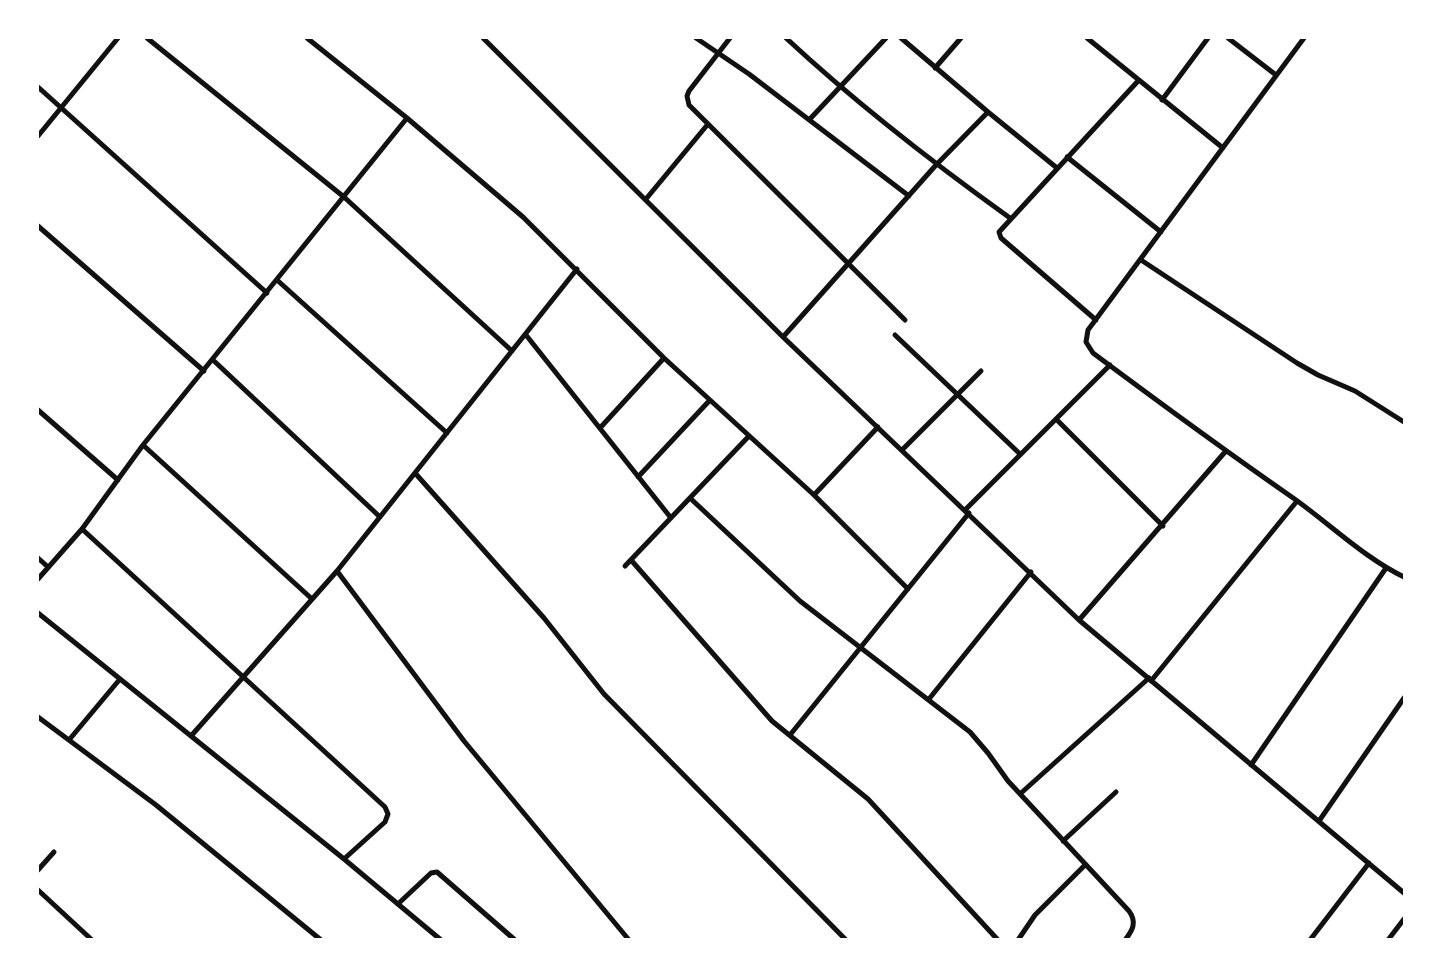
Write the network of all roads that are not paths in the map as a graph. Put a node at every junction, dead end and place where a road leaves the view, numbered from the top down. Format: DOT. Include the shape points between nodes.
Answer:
graph roads {
  1 [pos="118,38"];
  2 [pos="147,38"];
  3 [pos="307,38"];
  4 [pos="483,38"];
  5 [pos="696,38"];
  6 [pos="730,38"];
  7 [pos="786,38"];
  8 [pos="886,38"];
  9 [pos="901,38"];
  10 [pos="961,38"];
  11 [pos="1087,38"];
  12 [pos="1208,38"];
  13 [pos="1228,38"];
  14 [pos="1304,38"];
  15 [pos="717,54"];
  16 [pos="935,68"];
  17 [pos="1276,75"];
  18 [pos="1138,81"];
  19 [pos="38,87"];
  20 [pos="840,88"];
  21 [pos="1162,100"];
  22 [pos="61,108"];
  23 [pos="988,112"];
  24 [pos="407,118"];
  25 [pos="809,120"];
  26 [pos="708,124"];
  27 [pos="38,136"];
  28 [pos="1223,148"];
  29 [pos="1067,157"];
  30 [pos="936,165"];
  31 [pos="1057,168"];
  32 [pos="909,196"];
  33 [pos="344,197"];
  34 [pos="646,199"];
  35 [pos="1010,218"];
  36 [pos="38,226"];
  37 [pos="1161,232"];
  38 [pos="1141,260"];
  39 [pos="849,263"];
  40 [pos="577,269"];
  41 [pos="278,280"];
  42 [pos="267,293"];
  43 [pos="905,320"];
  44 [pos="1096,320"];
  45 [pos="526,335"];
  46 [pos="895,335"];
  47 [pos="783,337"];
  48 [pos="512,351"];
  49 [pos="664,358"];
  50 [pos="213,360"];
  51 [pos="1110,365"];
  52 [pos="204,371"];
  53 [pos="981,371"];
  54 [pos="958,394"];
  55 [pos="710,400"];
  56 [pos="38,410"];
  57 [pos="1056,419"];
  58 [pos="1404,422"];
  59 [pos="878,427"];
  60 [pos="600,428"];
  61 [pos="447,433"];
  62 [pos="749,436"];
  63 [pos="143,445"];
  64 [pos="902,450"];
  65 [pos="1225,452"];
  66 [pos="1020,454"];
  67 [pos="415,472"];
  68 [pos="638,477"];
  69 [pos="118,480"];
  70 [pos="814,495"];
  71 [pos="690,498"];
  72 [pos="1297,501"];
  73 [pos="967,512"];
  74 [pos="380,517"];
  75 [pos="671,518"];
  76 [pos="1163,526"];
  77 [pos="82,529"];
  78 [pos="38,558"];
  79 [pos="632,560"];
  80 [pos="625,566"];
  81 [pos="48,567"];
  82 [pos="1386,568"];
  83 [pos="337,571"];
  84 [pos="1031,572"];
  85 [pos="1404,577"];
  86 [pos="38,579"];
  87 [pos="908,589"];
  88 [pos="312,599"];
  89 [pos="38,613"];
  90 [pos="1080,620"];
  91 [pos="861,648"];
  92 [pos="244,677"];
  93 [pos="120,679"];
  94 [pos="1150,680"];
  95 [pos="1404,698"];
  96 [pos="929,699"];
  97 [pos="38,717"];
  98 [pos="790,735"];
  99 [pos="191,736"];
  100 [pos="69,740"];
  101 [pos="1251,765"];
  102 [pos="1116,792"];
  103 [pos="1020,794"];
  104 [pos="1319,821"];
  105 [pos="1063,841"];
  106 [pos="54,852"];
  107 [pos="344,859"];
  108 [pos="1369,863"];
  109 [pos="1085,865"];
  110 [pos="38,870"];
  111 [pos="38,890"];
  112 [pos="1404,893"];
  113 [pos="399,904"];
  114 [pos="1404,919"];
  115 [pos="92,940"];
  116 [pos="321,940"];
  117 [pos="441,940"];
  118 [pos="515,940"];
  119 [pos="629,940"];
  120 [pos="846,940"];
  121 [pos="998,940"];
  122 [pos="1018,940"];
  123 [pos="1125,940"];
  124 [pos="1310,940"];
  125 [pos="1388,940"];
  1 -- 22 [label="street"];
  2 -- 33 [label="street"];
  3 -- 24 [label="street"];
  4 -- 34 [label="street"];
  5 -- 15 [label="street"];
  6 -- 15 [label="street"];
  7 -- 20 [label="street"];
  8 -- 20 [label="street"];
  9 -- 16 [label="street"];
  10 -- 16 [label="street"];
  11 -- 18 [label="street"];
  12 -- 21 [label="street"];
  13 -- 17 [label="street"];
  14 -- 17 [label="street"];
  15 -- 25 [label="street"];
  15 -- 26 [label="street" via="686,96 689,106"];
  16 -- 23 [label="street"];
  17 -- 28 [label="street"];
  18 -- 21 [label="street"];
  18 -- 29 [label="street"];
  19 -- 22 [label="street"];
  20 -- 25 [label="street"];
  20 -- 30 [label="street"];
  21 -- 28 [label="street"];
  22 -- 27 [label="street"];
  22 -- 42 [label="street"];
  23 -- 30 [label="street"];
  23 -- 31 [label="street"];
  24 -- 33 [label="street"];
  24 -- 40 [label="street" via="523,217"];
  25 -- 32 [label="street"];
  26 -- 34 [label="street"];
  26 -- 39 [label="street"];
  28 -- 37 [label="street"];
  29 -- 31 [label="street"];
  29 -- 37 [label="street"];
  30 -- 32 [label="street"];
  30 -- 35 [label="street"];
  31 -- 35 [label="street"];
  32 -- 39 [label="street"];
  33 -- 41 [label="street"];
  33 -- 48 [label="street"];
  34 -- 47 [label="street"];
  35 -- 44 [label="street" via="1000,230 1001,238"];
  36 -- 52 [label="street"];
  37 -- 38 [label="street"];
  38 -- 44 [label="street"];
  38 -- 58 [label="street" via="1297,363 1355,391"];
  39 -- 43 [label="street"];
  39 -- 47 [label="street"];
  40 -- 45 [label="street"];
  40 -- 49 [label="street"];
  41 -- 42 [label="street"];
  41 -- 61 [label="street"];
  42 -- 50 [label="street"];
  44 -- 51 [label="street" via="1088,330 1086,342 1088,348"];
  45 -- 48 [label="street"];
  45 -- 60 [label="street"];
  46 -- 54 [label="street"];
  47 -- 59 [label="street"];
  48 -- 61 [label="street"];
  49 -- 55 [label="street"];
  49 -- 60 [label="street"];
  50 -- 52 [label="street"];
  50 -- 74 [label="street"];
  51 -- 57 [label="street"];
  51 -- 65 [label="street"];
  52 -- 63 [label="street"];
  53 -- 54 [label="street"];
  54 -- 64 [label="street"];
  54 -- 66 [label="street"];
  55 -- 62 [label="street"];
  55 -- 68 [label="street"];
  56 -- 69 [label="street"];
  57 -- 66 [label="street"];
  57 -- 76 [label="street"];
  59 -- 64 [label="street"];
  59 -- 70 [label="street"];
  60 -- 68 [label="street"];
  61 -- 67 [label="street"];
  62 -- 70 [label="street"];
  62 -- 71 [label="street"];
  63 -- 69 [label="street"];
  63 -- 88 [label="street"];
  64 -- 73 [label="street"];
  65 -- 72 [label="street"];
  65 -- 76 [label="street"];
  66 -- 73 [label="street"];
  67 -- 74 [label="street"];
  67 -- 120 [label="street" via="544,618 604,694"];
  68 -- 75 [label="street"];
  69 -- 77 [label="street"];
  70 -- 87 [label="street"];
  71 -- 75 [label="street"];
  71 -- 91 [label="street" via="800,601"];
  72 -- 82 [label="street"];
  72 -- 94 [label="street"];
  73 -- 84 [label="street"];
  73 -- 87 [label="street"];
  74 -- 83 [label="street"];
  75 -- 79 [label="street"];
  76 -- 90 [label="street"];
  77 -- 81 [label="street"];
  77 -- 92 [label="street"];
  78 -- 81 [label="street"];
  79 -- 80 [label="street"];
  79 -- 98 [label="street" via="772,721"];
  81 -- 86 [label="street"];
  82 -- 85 [label="street"];
  82 -- 101 [label="street"];
  83 -- 88 [label="street"];
  83 -- 119 [label="street" via="464,741"];
  84 -- 90 [label="street"];
  84 -- 96 [label="street"];
  87 -- 91 [label="street"];
  88 -- 92 [label="street"];
  89 -- 93 [label="street"];
  90 -- 94 [label="street"];
  91 -- 96 [label="street"];
  91 -- 98 [label="street"];
  92 -- 99 [label="street"];
  92 -- 107 [label="street" via="388,811 385,822"];
  93 -- 99 [label="street"];
  93 -- 100 [label="street"];
  94 -- 101 [label="street"];
  94 -- 103 [label="street"];
  95 -- 104 [label="street"];
  96 -- 103 [label="street" via="970,732"];
  97 -- 100 [label="street"];
  98 -- 121 [label="street" via="868,799"];
  99 -- 107 [label="street"];
  100 -- 116 [label="street"];
  101 -- 104 [label="street"];
  102 -- 105 [label="street"];
  103 -- 105 [label="street"];
  104 -- 108 [label="street"];
  105 -- 109 [label="street"];
  106 -- 110 [label="street"];
  107 -- 113 [label="street"];
  108 -- 112 [label="street"];
  108 -- 124 [label="street"];
  109 -- 122 [label="street" via="1035,915"];
  109 -- 123 [label="street" via="1132,916 1134,926"];
  111 -- 115 [label="street"];
  113 -- 117 [label="street"];
  113 -- 118 [label="street" via="431,873 437,872"];
  114 -- 125 [label="street"];
}
